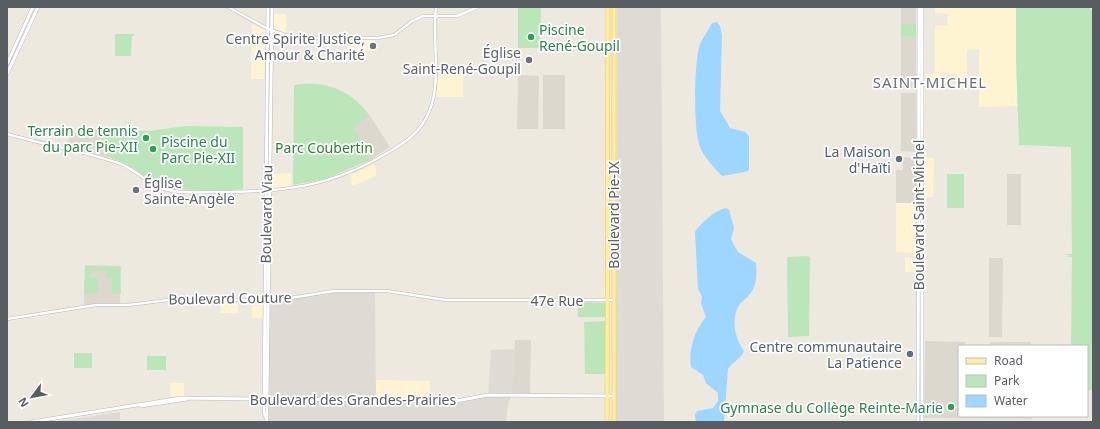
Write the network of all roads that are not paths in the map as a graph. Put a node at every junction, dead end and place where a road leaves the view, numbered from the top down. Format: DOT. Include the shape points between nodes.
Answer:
graph roads {
  1 [pos="33,7"];
  2 [pos="38,7"];
  3 [pos="228,7"];
  4 [pos="268,7"];
  5 [pos="272,7"];
  6 [pos="436,7"];
  7 [pos="478,7"];
  8 [pos="608,7"];
  9 [pos="614,7"];
  10 [pos="919,7"];
  11 [pos="922,7"];
  12 [pos="435,15"];
  13 [pos="270,30"];
  14 [pos="7,64"];
  15 [pos="7,74"];
  16 [pos="7,134"];
  17 [pos="268,192"];
  18 [pos="266,300"];
  19 [pos="501,300"];
  20 [pos="613,300"];
  21 [pos="608,301"];
  22 [pos="7,318"];
  23 [pos="608,396"];
  24 [pos="614,396"];
  25 [pos="266,399"];
  26 [pos="31,422"];
  27 [pos="267,422"];
  28 [pos="608,422"];
  29 [pos="614,422"];
  30 [pos="918,422"];
  31 [pos="922,422"];
  1 -- 14 [label="main road"];
  2 -- 15 [label="main road"];
  3 -- 13 [label="street"];
  4 -- 13 [label="main road, Boulevard Viau"];
  5 -- 13 [label="main road, Boulevard Viau"];
  6 -- 12 [label="street"];
  7 -- 12 [label="street" via="459,15"];
  8 -- 21 [label="main road, Boulevard Pie-IX"];
  9 -- 20 [label="main road, Boulevard Pie-IX"];
  10 -- 30 [label="main road, Boulevard Saint-Michel"];
  11 -- 31 [label="main road, Boulevard Saint-Michel"];
  12 -- 13 [label="street" via="417,18 394,35 381,38 301,37"];
  12 -- 17 [label="street" via="435,87 433,102 422,126 409,139 361,168 330,180"];
  13 -- 17 [label="main road, Boulevard Viau"];
  16 -- 17 [label="street" via="123,165 150,183 169,191"];
  17 -- 18 [label="main road, Boulevard Viau"];
  18 -- 19 [label="street, Boulevard Couture" via="325,291 359,290 390,291 436,299"];
  18 -- 22 [label="street, Boulevard Couture" via="163,300 128,305 91,306"];
  18 -- 25 [label="main road, Boulevard Viau"];
  19 -- 21 [label="street, 47e Rue"];
  20 -- 21 [label="street, 47e Rue"];
  20 -- 24 [label="main road, Boulevard Pie-IX"];
  21 -- 23 [label="main road, Boulevard Pie-IX"];
  23 -- 24 [label="main road, Boulevard des Grandes-Prairies"];
  23 -- 25 [label="main road, Boulevard des Grandes-Prairies" via="488,395 456,401"];
  23 -- 28 [label="main road, Boulevard Pie-IX"];
  24 -- 29 [label="main road, Boulevard Pie-IX"];
  25 -- 26 [label="main road, Boulevard des Grandes-Prairies" via="188,399"];
  25 -- 27 [label="street, Boulevard Viau" via="264,413"];
}
